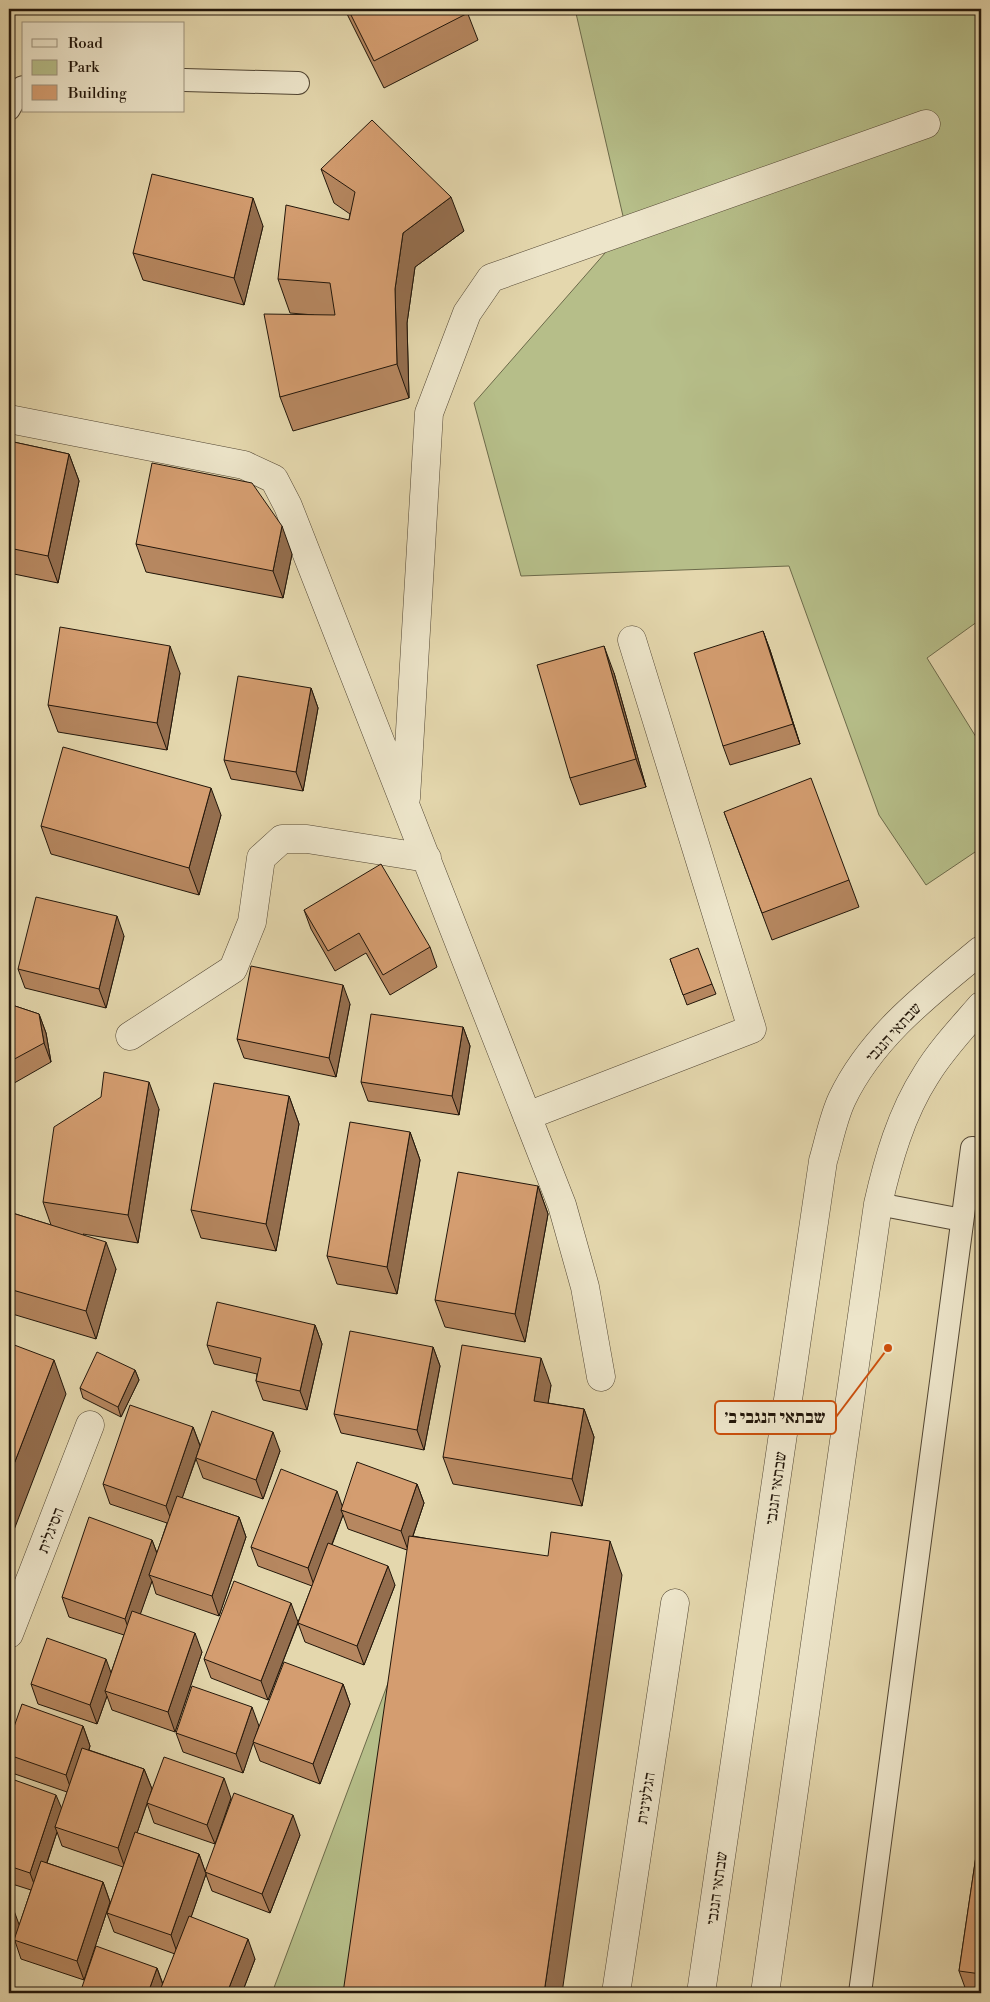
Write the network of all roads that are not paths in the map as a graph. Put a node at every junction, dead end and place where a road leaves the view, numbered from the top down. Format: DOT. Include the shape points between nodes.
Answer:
graph roads {
  1 [pos="185,80"];
  2 [pos="298,83"];
  3 [pos="22,88"];
  4 [pos="9,110"];
  5 [pos="926,124"];
  6 [pos="9,419"];
  7 [pos="632,640"];
  8 [pos="406,807"];
  9 [pos="427,858"];
  10 [pos="981,950"];
  11 [pos="981,1006"];
  12 [pos="130,1036"];
  13 [pos="527,1116"];
  14 [pos="972,1148"];
  15 [pos="878,1204"];
  16 [pos="962,1220"];
  17 [pos="601,1377"];
  18 [pos="90,1425"];
  19 [pos="675,1603"];
  20 [pos="9,1634"];
  21 [pos="616,1993"];
  22 [pos="701,1993"];
  23 [pos="765,1993"];
  24 [pos="860,1993"];
  1 -- 2 [label="lane"];
  3 -- 4 [label="lane"];
  5 -- 8 [label="street" via="491,278 467,313 429,413"];
  6 -- 8 [label="street" via="244,465 274,478 288,506"];
  7 -- 13 [label="street" via="752,1028"];
  8 -- 9 [label="street"];
  9 -- 12 [label="street" via="282,838 261,858 252,922 233,969"];
  9 -- 13 [label="street"];
  10 -- 22 [label="street, שבתאי הנגבי" via="920,1000 873,1050 842,1099 823,1161"];
  11 -- 15 [label="street" via="926,1075 903,1120"];
  13 -- 17 [label="street" via="562,1206 585,1287"];
  14 -- 16 [label="lane"];
  15 -- 16 [label="lane"];
  15 -- 23 [label="street"];
  16 -- 24 [label="lane"];
  18 -- 20 [label="street, הסיגלית"];
  19 -- 21 [label="street, הגלעינית"];
}
